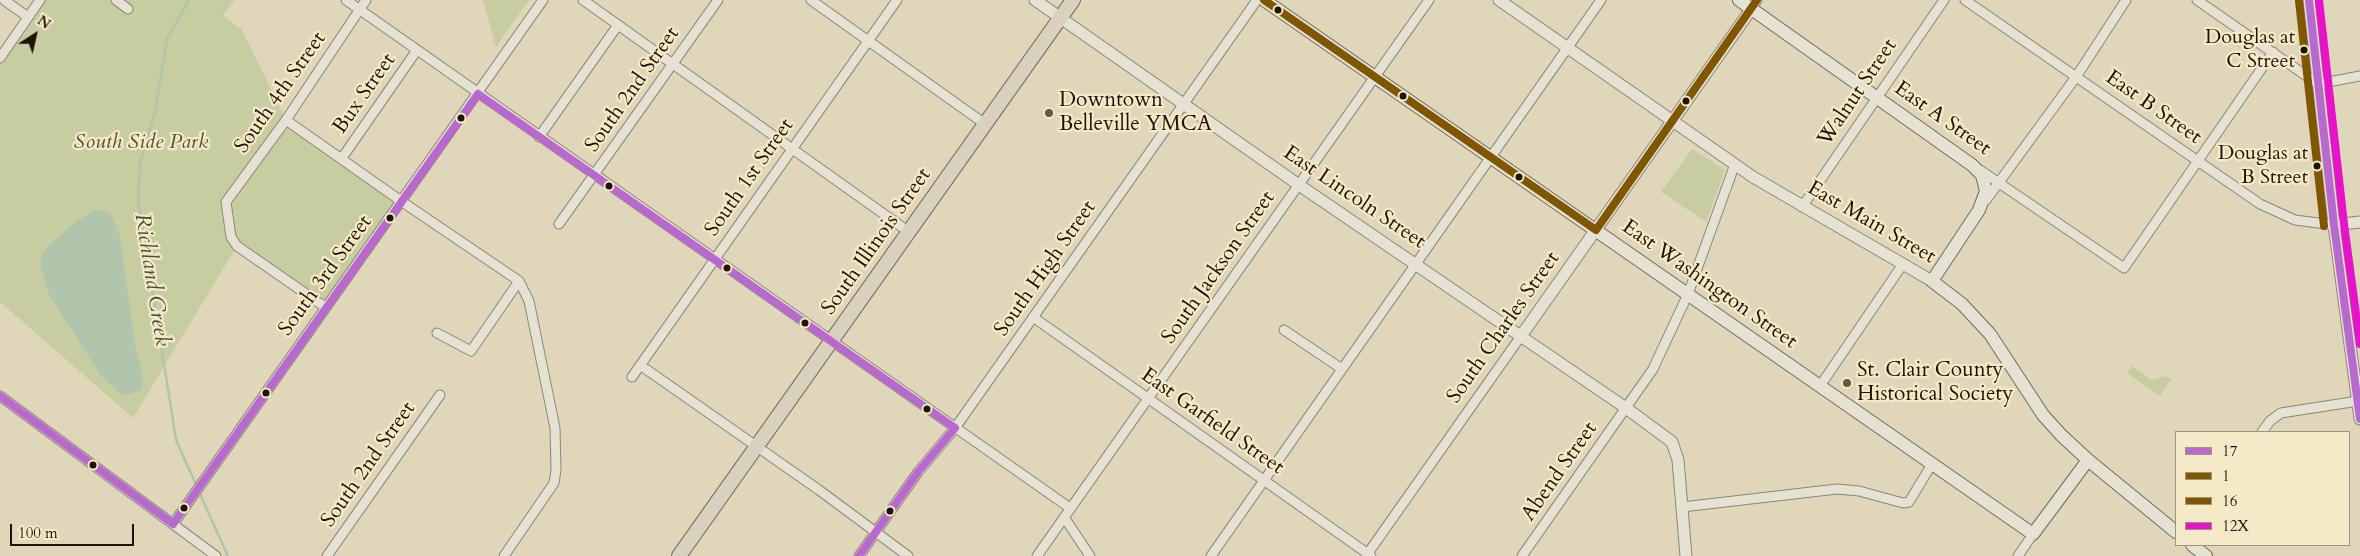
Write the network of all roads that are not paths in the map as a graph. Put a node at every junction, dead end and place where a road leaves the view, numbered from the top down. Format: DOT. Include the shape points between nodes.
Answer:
graph roads {
  1 [pos="4,0"];
  2 [pos="40,0"];
  3 [pos="116,0"];
  4 [pos="346,0"];
  5 [pos="366,0"];
  6 [pos="543,0"];
  7 [pos="583,0"];
  8 [pos="718,0"];
  9 [pos="811,0"];
  10 [pos="897,0"];
  11 [pos="1035,0"];
  12 [pos="1074,0"];
  13 [pos="1256,0"];
  14 [pos="1264,0"];
  15 [pos="1429,0"];
  16 [pos="1499,0"];
  17 [pos="1601,0"];
  18 [pos="1739,0"];
  19 [pos="1944,0"];
  20 [pos="1965,0"];
  21 [pos="2126,0"];
  22 [pos="2197,0"];
  23 [pos="2309,0"];
  24 [pos="1754,4"];
  25 [pos="128,8"];
  26 [pos="360,9"];
  27 [pos="28,17"];
  28 [pos="1060,18"];
  29 [pos="618,25"];
  30 [pos="868,40"];
  31 [pos="1567,47"];
  32 [pos="417,50"];
  33 [pos="2273,52"];
  34 [pos="0,58"];
  35 [pos="673,64"];
  36 [pos="2360,76"];
  37 [pos="2076,77"];
  38 [pos="1376,78"];
  39 [pos="2318,84"];
  40 [pos="478,94"];
  41 [pos="1876,97"];
  42 [pos="1184,104"];
  43 [pos="286,120"];
  44 [pos="1673,121"];
  45 [pos="985,124"];
  46 [pos="539,137"];
  47 [pos="792,148"];
  48 [pos="1490,157"];
  49 [pos="342,158"];
  50 [pos="2198,162"];
  51 [pos="1735,164"];
  52 [pos="1972,165"];
  53 [pos="594,176"];
  54 [pos="1998,182"];
  55 [pos="1299,185"];
  56 [pos="401,202"];
  57 [pos="1802,207"];
  58 [pos="1979,210"];
  59 [pos="2360,222"];
  60 [pos="559,224"];
  61 [pos="2334,225"];
  62 [pos="1596,230"];
  63 [pos="909,232"];
  64 [pos="714,259"];
  65 [pos="1416,263"];
  66 [pos="1903,264"];
  67 [pos="519,281"];
  68 [pos="1932,281"];
  69 [pos="1688,294"];
  70 [pos="325,307"];
  71 [pos="1034,317"];
  72 [pos="1284,330"];
  73 [pos="437,333"];
  74 [pos="1521,336"];
  75 [pos="831,342"];
  76 [pos="640,365"];
  77 [pos="1342,369"];
  78 [pos="632,377"];
  79 [pos="1820,386"];
  80 [pos="440,395"];
  81 [pos="0,396"];
  82 [pos="1149,398"];
  83 [pos="2358,401"];
  84 [pos="1626,408"];
  85 [pos="2360,419"];
  86 [pos="955,428"];
  87 [pos="2263,431"];
  88 [pos="756,447"];
  89 [pos="2088,460"];
  90 [pos="1932,464"];
  91 [pos="1264,480"];
  92 [pos="1682,507"];
  93 [pos="1070,508"];
  94 [pos="1064,517"];
  95 [pos="173,524"];
  96 [pos="2175,531"];
  97 [pos="875,533"];
  98 [pos="2033,534"];
  99 [pos="2193,546"];
  100 [pos="1368,555"];
  101 [pos="216,556"];
  102 [pos="327,556"];
  103 [pos="504,556"];
  104 [pos="679,556"];
  105 [pos="859,556"];
  106 [pos="908,556"];
  107 [pos="1037,556"];
  108 [pos="1090,556"];
  109 [pos="1211,556"];
  110 [pos="1522,556"];
  111 [pos="1686,556"];
  112 [pos="2018,556"];
  113 [pos="2206,556"];
  1 -- 27 [label="street"];
  2 -- 27 [label="street"];
  3 -- 25 [label="street"];
  4 -- 26 [label="street"];
  5 -- 26 [label="street, South 4th Street"];
  6 -- 40 [label="street, South 3rd Street"];
  7 -- 29 [label="street"];
  8 -- 35 [label="street, South 2nd Street"];
  9 -- 30 [label="street"];
  10 -- 30 [label="street, South 1st Street"];
  11 -- 28 [label="street, East Lincoln Street"];
  12 -- 28 [label="main road, South Illinois Street"];
  13 -- 42 [label="street, South High Street"];
  14 -- 38 [label="main road, East Washington Street"];
  15 -- 38 [label="street, South Jackson Street"];
  16 -- 31 [label="street, East Main Street"];
  17 -- 31 [label="street"];
  18 -- 24 [label="main road, East A Street"];
  19 -- 41 [label="street, Walnut Street"];
  20 -- 37 [label="street, East B Street"];
  21 -- 37 [label="street"];
  22 -- 33 [label="street"];
  23 -- 39 [label="street"];
  24 -- 41 [label="main road, East A Street"];
  24 -- 44 [label="street, South Charles Street"];
  26 -- 32 [label="street"];
  26 -- 43 [label="street, South 4th Street"];
  27 -- 34 [label="street"];
  28 -- 42 [label="street, East Lincoln Street"];
  28 -- 45 [label="main road, South Illinois Street"];
  29 -- 35 [label="street"];
  29 -- 46 [label="street"];
  30 -- 45 [label="street"];
  30 -- 47 [label="street, South 1st Street"];
  31 -- 44 [label="street, East Main Street"];
  31 -- 48 [label="street"];
  32 -- 40 [label="street"];
  32 -- 49 [label="street, Bux Street"];
  33 -- 39 [label="street"];
  33 -- 50 [label="street"];
  35 -- 47 [label="street"];
  35 -- 53 [label="street, South 2nd Street"];
  36 -- 39 [label="street"];
  37 -- 50 [label="street, East B Street"];
  37 -- 54 [label="street"];
  38 -- 48 [label="main road, East Washington Street"];
  38 -- 55 [label="street, South Jackson Street"];
  39 -- 61 [label="street"];
  40 -- 46 [label="street"];
  40 -- 56 [label="street, South 3rd Street"];
  41 -- 52 [label="main road, East A Street"];
  41 -- 57 [label="street, Walnut Street"];
  42 -- 55 [label="street, East Lincoln Street"];
  42 -- 71 [label="street, South High Street"];
  43 -- 49 [label="street"];
  43 -- 70 [label="street, South 4th Street" via="227,199 225,206 231,237 237,246"];
  44 -- 51 [label="street, East Main Street"];
  44 -- 62 [label="street, South Charles Street"];
  45 -- 63 [label="main road, South Illinois Street"];
  46 -- 53 [label="street"];
  47 -- 63 [label="street"];
  47 -- 64 [label="street, South 1st Street"];
  48 -- 62 [label="main road, East Washington Street"];
  48 -- 65 [label="street"];
  49 -- 56 [label="street"];
  50 -- 54 [label="street, East A Street" via="2124,268"];
  50 -- 61 [label="street, East B Street" via="2260,204 2295,220"];
  51 -- 57 [label="street, East Main Street"];
  51 -- 69 [label="street, Abend Street"];
  52 -- 54 [label="street, East A Street"];
  52 -- 58 [label="main road" via="1986,185"];
  53 -- 60 [label="street, South 2nd Street"];
  53 -- 64 [label="street"];
  54 -- 58 [label="street"];
  55 -- 65 [label="street, East Lincoln Street"];
  55 -- 82 [label="street, South Jackson Street"];
  56 -- 67 [label="street"];
  56 -- 70 [label="street, South 3rd Street"];
  57 -- 66 [label="street, East Main Street"];
  58 -- 68 [label="main road"];
  59 -- 61 [label="street, East B Street"];
  61 -- 83 [label="street"];
  62 -- 69 [label="main road, East Washington Street"];
  62 -- 74 [label="street, South Charles Street"];
  63 -- 75 [label="main road, South Illinois Street"];
  64 -- 75 [label="street"];
  64 -- 76 [label="street, South 1st Street"];
  65 -- 74 [label="street, East Lincoln Street"];
  65 -- 77 [label="street"];
  66 -- 68 [label="street, East Main Street"];
  66 -- 79 [label="street"];
  67 -- 73 [label="street" via="471,351"];
  67 -- 103 [label="street" via="529,301 547,383 555,428 556,470 554,483"];
  68 -- 89 [label="main road, East Main Street" via="1962,304 1990,334 2043,415"];
  69 -- 79 [label="main road, East Washington Street"];
  69 -- 84 [label="street, Abend Street" via="1653,369"];
  70 -- 95 [label="street, South 3rd Street"];
  71 -- 82 [label="street, East Garfield Street"];
  71 -- 86 [label="street, South High Street"];
  72 -- 77 [label="street"];
  74 -- 84 [label="street, East Lincoln Street"];
  74 -- 100 [label="street, South Charles Street"];
  75 -- 86 [label="street"];
  75 -- 88 [label="main road, South Illinois Street"];
  76 -- 78 [label="street, South 1st Street"];
  76 -- 88 [label="street"];
  77 -- 91 [label="street"];
  79 -- 90 [label="main road, East Washington Street"];
  80 -- 102 [label="street, South 2nd Street"];
  81 -- 95 [label="street"];
  82 -- 91 [label="street, East Garfield Street"];
  82 -- 93 [label="street, South Jackson Street"];
  83 -- 85 [label="street"];
  83 -- 87 [label="street" via="2281,413"];
  84 -- 92 [label="street, East Lincoln Street" via="1672,442 1678,460"];
  84 -- 110 [label="street, Abend Street"];
  86 -- 93 [label="street"];
  86 -- 97 [label="street, South High Street" via="918,472"];
  88 -- 97 [label="street"];
  88 -- 104 [label="main road, South Illinois Street"];
  89 -- 96 [label="main road, East Main Street"];
  89 -- 98 [label="main road"];
  90 -- 92 [label="street" via="1909,502 1837,488"];
  90 -- 98 [label="main road, East Washington Street"];
  91 -- 100 [label="street, East Garfield Street"];
  91 -- 109 [label="street"];
  92 -- 111 [label="street, East Lincoln Street"];
  93 -- 94 [label="street, South Jackson Street"];
  94 -- 107 [label="street, South Jackson Street"];
  94 -- 108 [label="street"];
  95 -- 101 [label="street"];
  97 -- 105 [label="street, South High Street"];
  97 -- 106 [label="street"];
  98 -- 112 [label="street"];
  99 -- 113 [label="main road"];
}
